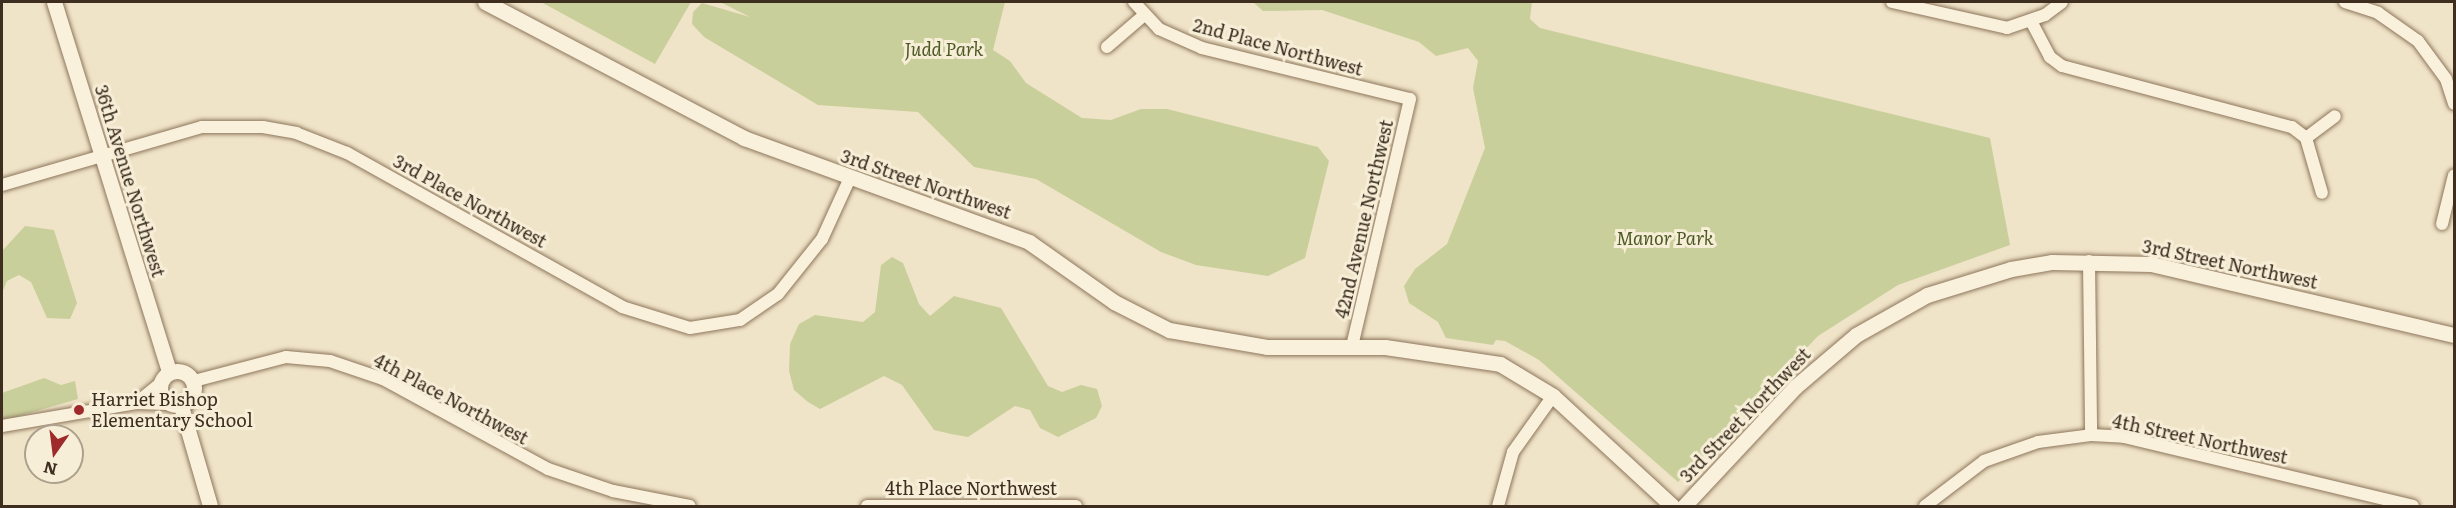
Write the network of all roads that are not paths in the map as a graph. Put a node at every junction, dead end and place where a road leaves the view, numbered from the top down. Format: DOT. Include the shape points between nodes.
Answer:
graph roads {
  1 [pos="54,2"];
  2 [pos="485,2"];
  3 [pos="1134,2"];
  4 [pos="1892,2"];
  5 [pos="2062,2"];
  6 [pos="2345,2"];
  7 [pos="1143,16"];
  8 [pos="2031,21"];
  9 [pos="1107,47"];
  10 [pos="2450,77"];
  11 [pos="1410,99"];
  12 [pos="2454,104"];
  13 [pos="2335,116"];
  14 [pos="2306,138"];
  15 [pos="101,154"];
  16 [pos="2454,175"];
  17 [pos="849,180"];
  18 [pos="2,185"];
  19 [pos="2322,193"];
  20 [pos="2442,224"];
  21 [pos="2089,261"];
  22 [pos="2454,334"];
  23 [pos="1353,346"];
  24 [pos="165,377"];
  25 [pos="194,381"];
  26 [pos="1553,396"];
  27 [pos="135,403"];
  28 [pos="174,405"];
  29 [pos="2,426"];
  30 [pos="2091,435"];
  31 [pos="969,505"];
  32 [pos="210,507"];
  33 [pos="690,507"];
  34 [pos="867,507"];
  35 [pos="1076,507"];
  36 [pos="1498,507"];
  37 [pos="1672,507"];
  38 [pos="1684,507"];
  39 [pos="1925,507"];
  40 [pos="2413,507"];
  1 -- 15 [label="street, 36th Avenue Northwest"];
  2 -- 17 [label="street, 3rd Street Northwest" via="678,106"];
  3 -- 7 [label="street, 2nd Place Northwest"];
  4 -- 8 [label="street" via="1994,27"];
  5 -- 8 [label="street"];
  6 -- 10 [label="street" via="2399,25"];
  7 -- 9 [label="street"];
  7 -- 11 [label="street, 2nd Place Northwest" via="1202,48"];
  8 -- 14 [label="street" via="2050,57 2062,66 2276,120"];
  10 -- 12 [label="street"];
  11 -- 23 [label="street, 42nd Avenue Northwest"];
  13 -- 14 [label="street"];
  14 -- 19 [label="street"];
  15 -- 17 [label="street, 3rd Place Northwest" via="201,127 263,127 296,133 347,153 622,307 690,328 740,320 778,294 822,238"];
  15 -- 18 [label="street, 3rd Place Northwest"];
  15 -- 24 [label="street, 36th Avenue Northwest"];
  16 -- 20 [label="street"];
  17 -- 23 [label="street, 3rd Street Northwest" via="1002,229 1114,302 1169,330 1267,347"];
  21 -- 22 [label="street, 3rd Street Northwest" via="2183,270"];
  21 -- 30 [label="street"];
  21 -- 38 [label="street, 3rd Street Northwest" via="2052,261 1967,280 1891,313 1823,361"];
  23 -- 26 [label="street, 3rd Street Northwest" via="1483,359 1518,372"];
  24 -- 25 [label="street"];
  24 -- 27 [label="street"];
  24 -- 28 [label="street, 36th Avenue Northwest" via="159,393"];
  25 -- 28 [label="street" via="195,391"];
  25 -- 33 [label="street, 4th Place Northwest" via="286,357 330,361 383,378 548,469 613,491"];
  26 -- 36 [label="street" via="1513,452"];
  26 -- 37 [label="street, 3rd Street Northwest"];
  27 -- 28 [label="street"];
  27 -- 29 [label="street"];
  28 -- 32 [label="street, 36th Avenue Northwest"];
  30 -- 39 [label="street, 4th Street Northwest" via="2038,442 1984,461"];
  30 -- 40 [label="street, 4th Street Northwest" via="2124,437"];
  31 -- 34 [label="street, 4th Place Northwest"];
  31 -- 35 [label="street, 4th Place Northwest"];
}
